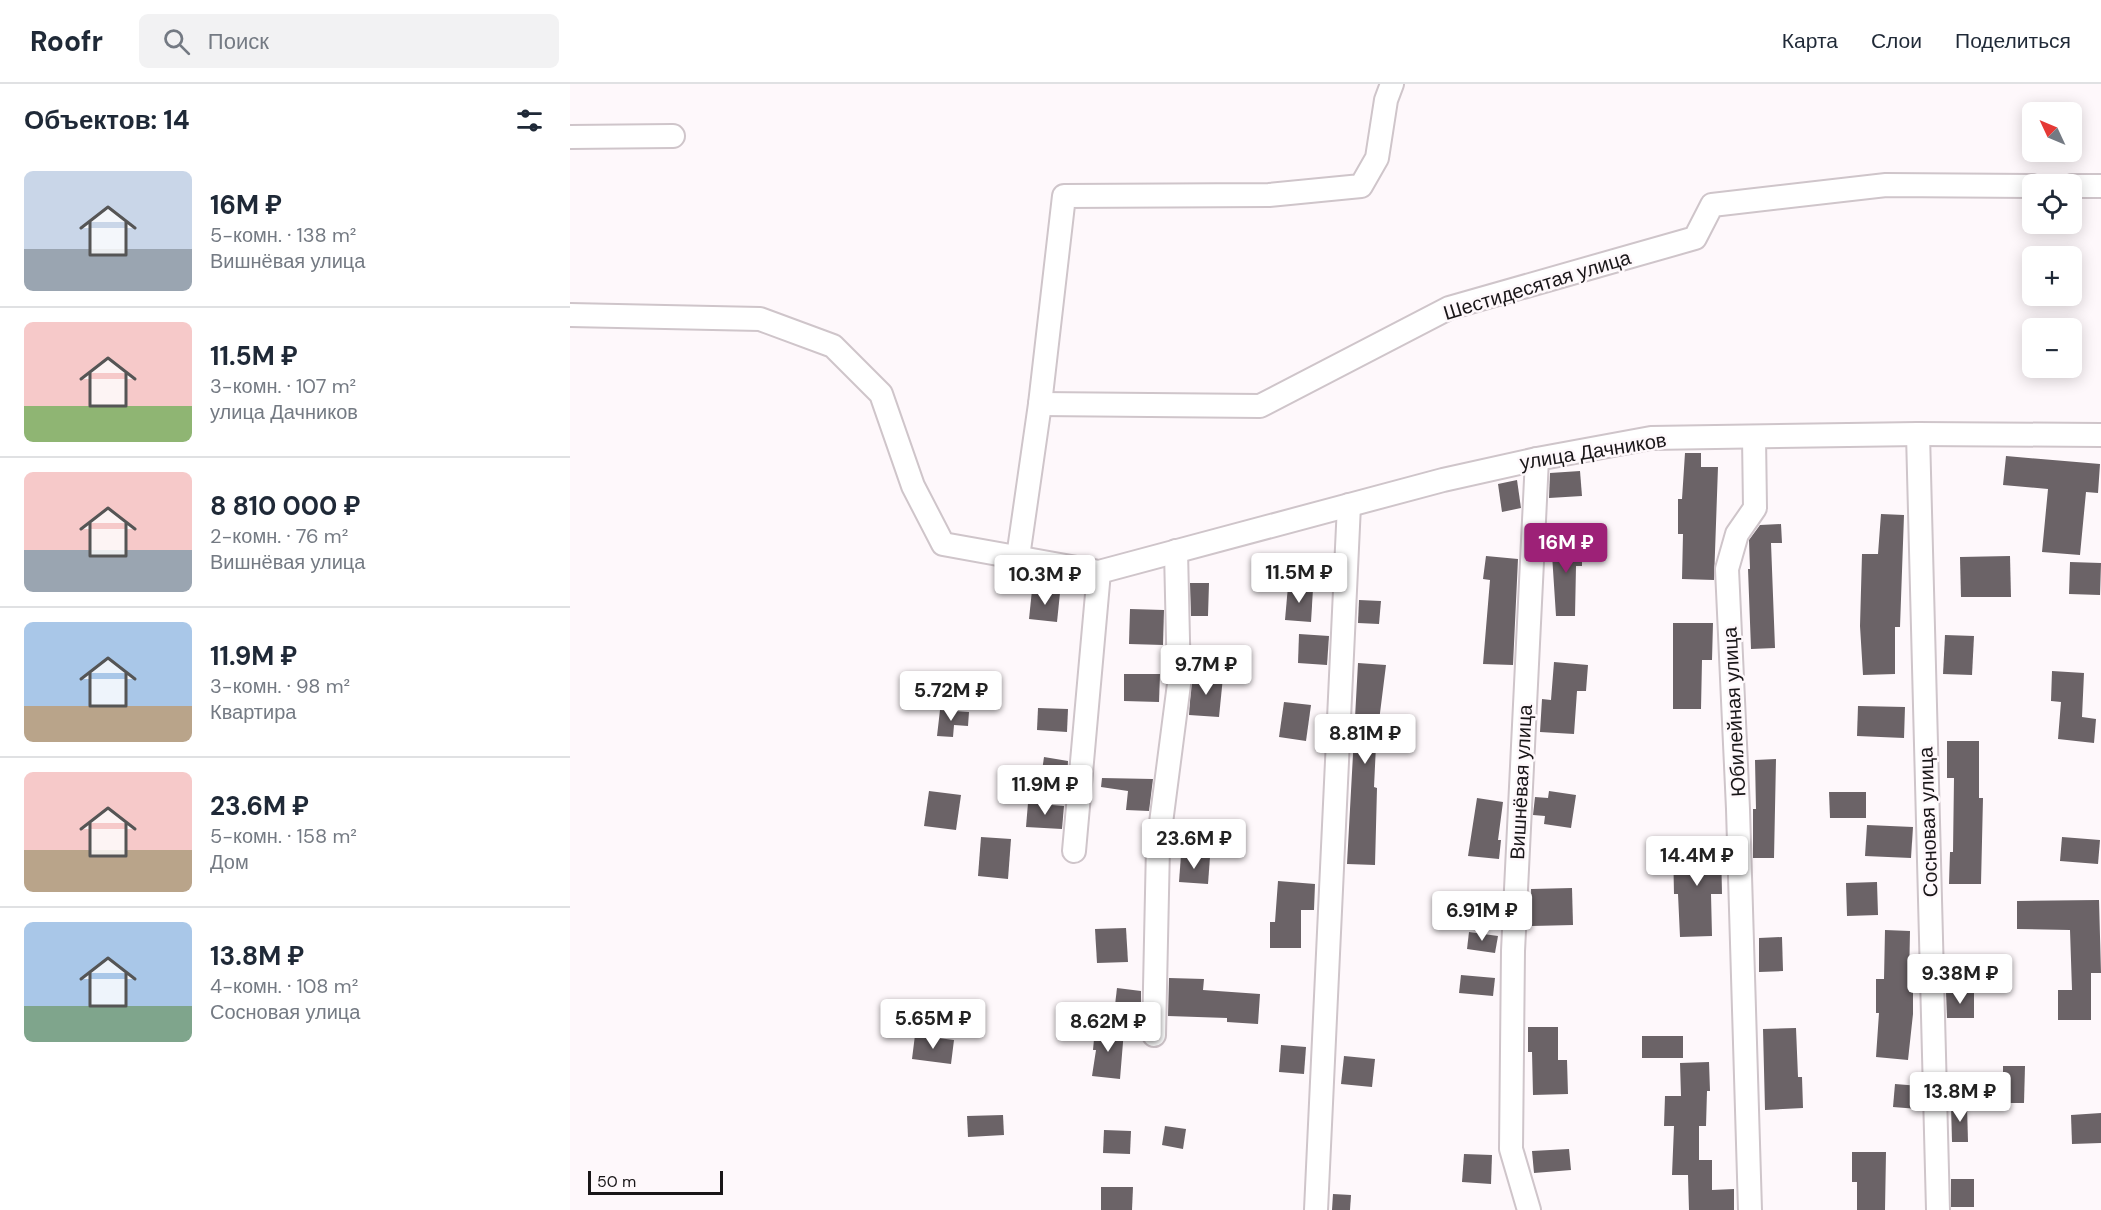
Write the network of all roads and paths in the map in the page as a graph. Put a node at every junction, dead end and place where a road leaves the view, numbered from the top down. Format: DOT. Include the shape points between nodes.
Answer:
graph roads {
  1 [pos="1392,84"];
  2 [pos="674,136"];
  3 [pos="570,137"];
  4 [pos="2022,186"];
  5 [pos="2082,186"];
  6 [pos="2101,186"];
  7 [pos="570,315"];
  8 [pos="1040,404"];
  9 [pos="1918,434"];
  10 [pos="2101,435"];
  11 [pos="1754,436"];
  12 [pos="1537,459"];
  13 [pos="1349,505"];
  14 [pos="1176,551"];
  15 [pos="1018,557"];
  16 [pos="1099,572"];
  17 [pos="1074,851"];
  18 [pos="1154,1035"];
  19 [pos="1316,1210"];
  20 [pos="1529,1210"];
  21 [pos="1750,1210"];
  22 [pos="1938,1210"];
  1 -- 8 [label="street" via="1377,158 1361,186 1269,195 1064,196"];
  2 -- 3 [label="street"];
  4 -- 8 [label="street, Шестидесятая улица" via="1886,185 1712,205 1695,238 1449,308 1260,406"];
  5 -- 6 [label="street"];
  7 -- 15 [label="street" via="760,319 833,346 881,394 913,486 943,544"];
  8 -- 15 [label="street"];
  9 -- 10 [label="street, улица Дачников"];
  9 -- 11 [label="street, улица Дачников"];
  9 -- 22 [label="street, Сосновая улица"];
  11 -- 12 [label="street, улица Дачников" via="1651,438"];
  11 -- 21 [label="street, Юбилейная улица" via="1755,508 1737,534 1727,569"];
  12 -- 13 [label="street, улица Дачников"];
  12 -- 20 [label="street, Вишнёвая улица" via="1513,951 1511,1102 1511,1149"];
  13 -- 14 [label="street, улица Дачников"];
  13 -- 19 [label="street"];
  14 -- 16 [label="street, улица Дачников"];
  14 -- 18 [label="street" via="1179,684 1158,846"];
  15 -- 16 [label="street"];
  16 -- 17 [label="street"];
}
